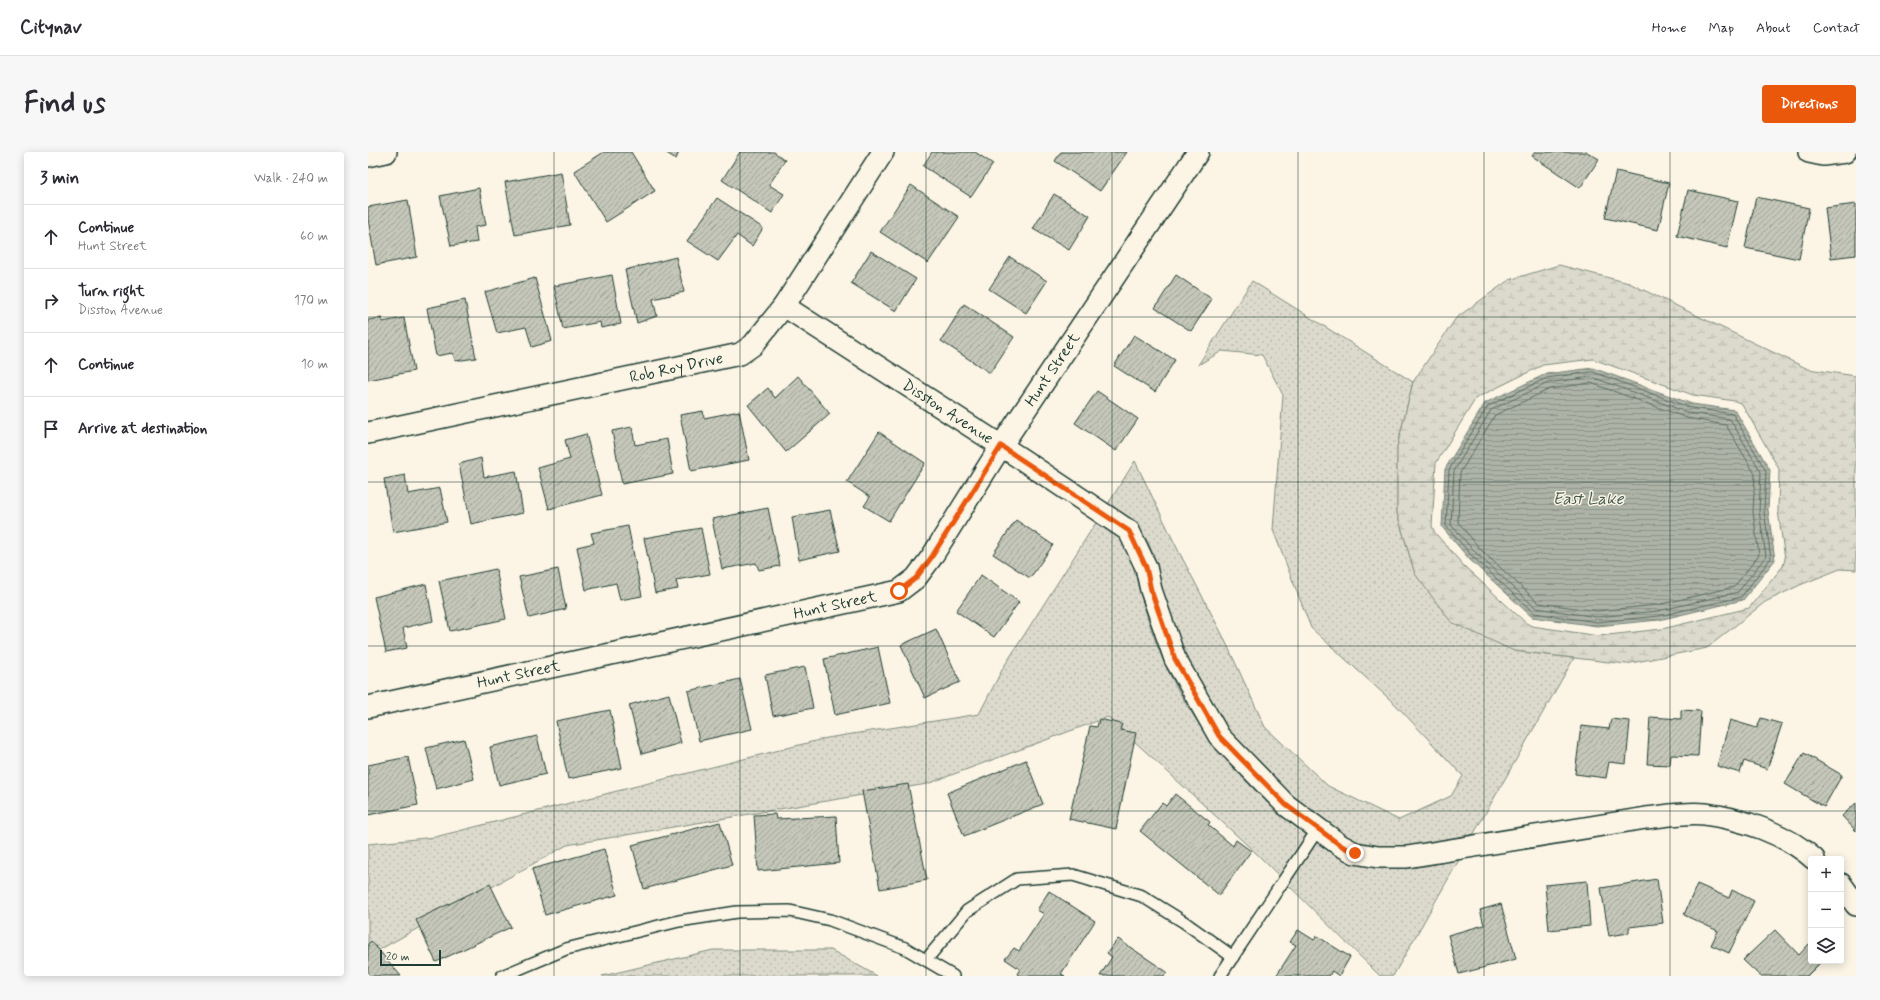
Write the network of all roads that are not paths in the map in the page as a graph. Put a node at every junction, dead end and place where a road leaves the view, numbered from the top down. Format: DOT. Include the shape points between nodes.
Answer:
graph roads {
  1 [pos="386,152"];
  2 [pos="883,152"];
  3 [pos="1198,152"];
  4 [pos="1809,152"];
  5 [pos="1846,152"];
  6 [pos="368,156"];
  7 [pos="784,306"];
  8 [pos="368,432"];
  9 [pos="1001,446"];
  10 [pos="368,707"];
  11 [pos="1318,829"];
  12 [pos="1810,856"];
  13 [pos="1844,888"];
  14 [pos="1856,905"];
  15 [pos="1233,957"];
  16 [pos="926,960"];
  17 [pos="502,976"];
  18 [pos="953,976"];
  19 [pos="1220,976"];
  1 -- 6 [label="street"];
  2 -- 7 [label="street, Rob Roy Drive"];
  3 -- 9 [label="street, Hunt Street"];
  4 -- 5 [label="street" via="1823,155"];
  7 -- 8 [label="street, Rob Roy Drive" via="753,345 731,357"];
  7 -- 9 [label="street, Disston Avenue"];
  9 -- 10 [label="street, Hunt Street" via="931,558 916,578 899,591"];
  9 -- 11 [label="street, Disston Avenue" via="1129,531 1146,567 1151,590 1175,659 1219,736 1286,805"];
  11 -- 12 [label="street, Disston Avenue" via="1355,853 1378,857 1407,857 1646,818 1704,814 1765,830"];
  11 -- 15 [label="lane"];
  13 -- 14 [label="street"];
  15 -- 16 [label="lane" via="1142,896 1073,875 1017,879 966,911"];
  15 -- 19 [label="lane"];
  16 -- 17 [label="lane" via="905,948 830,920 790,911 737,912 679,921 566,949"];
  16 -- 18 [label="lane"];
}
